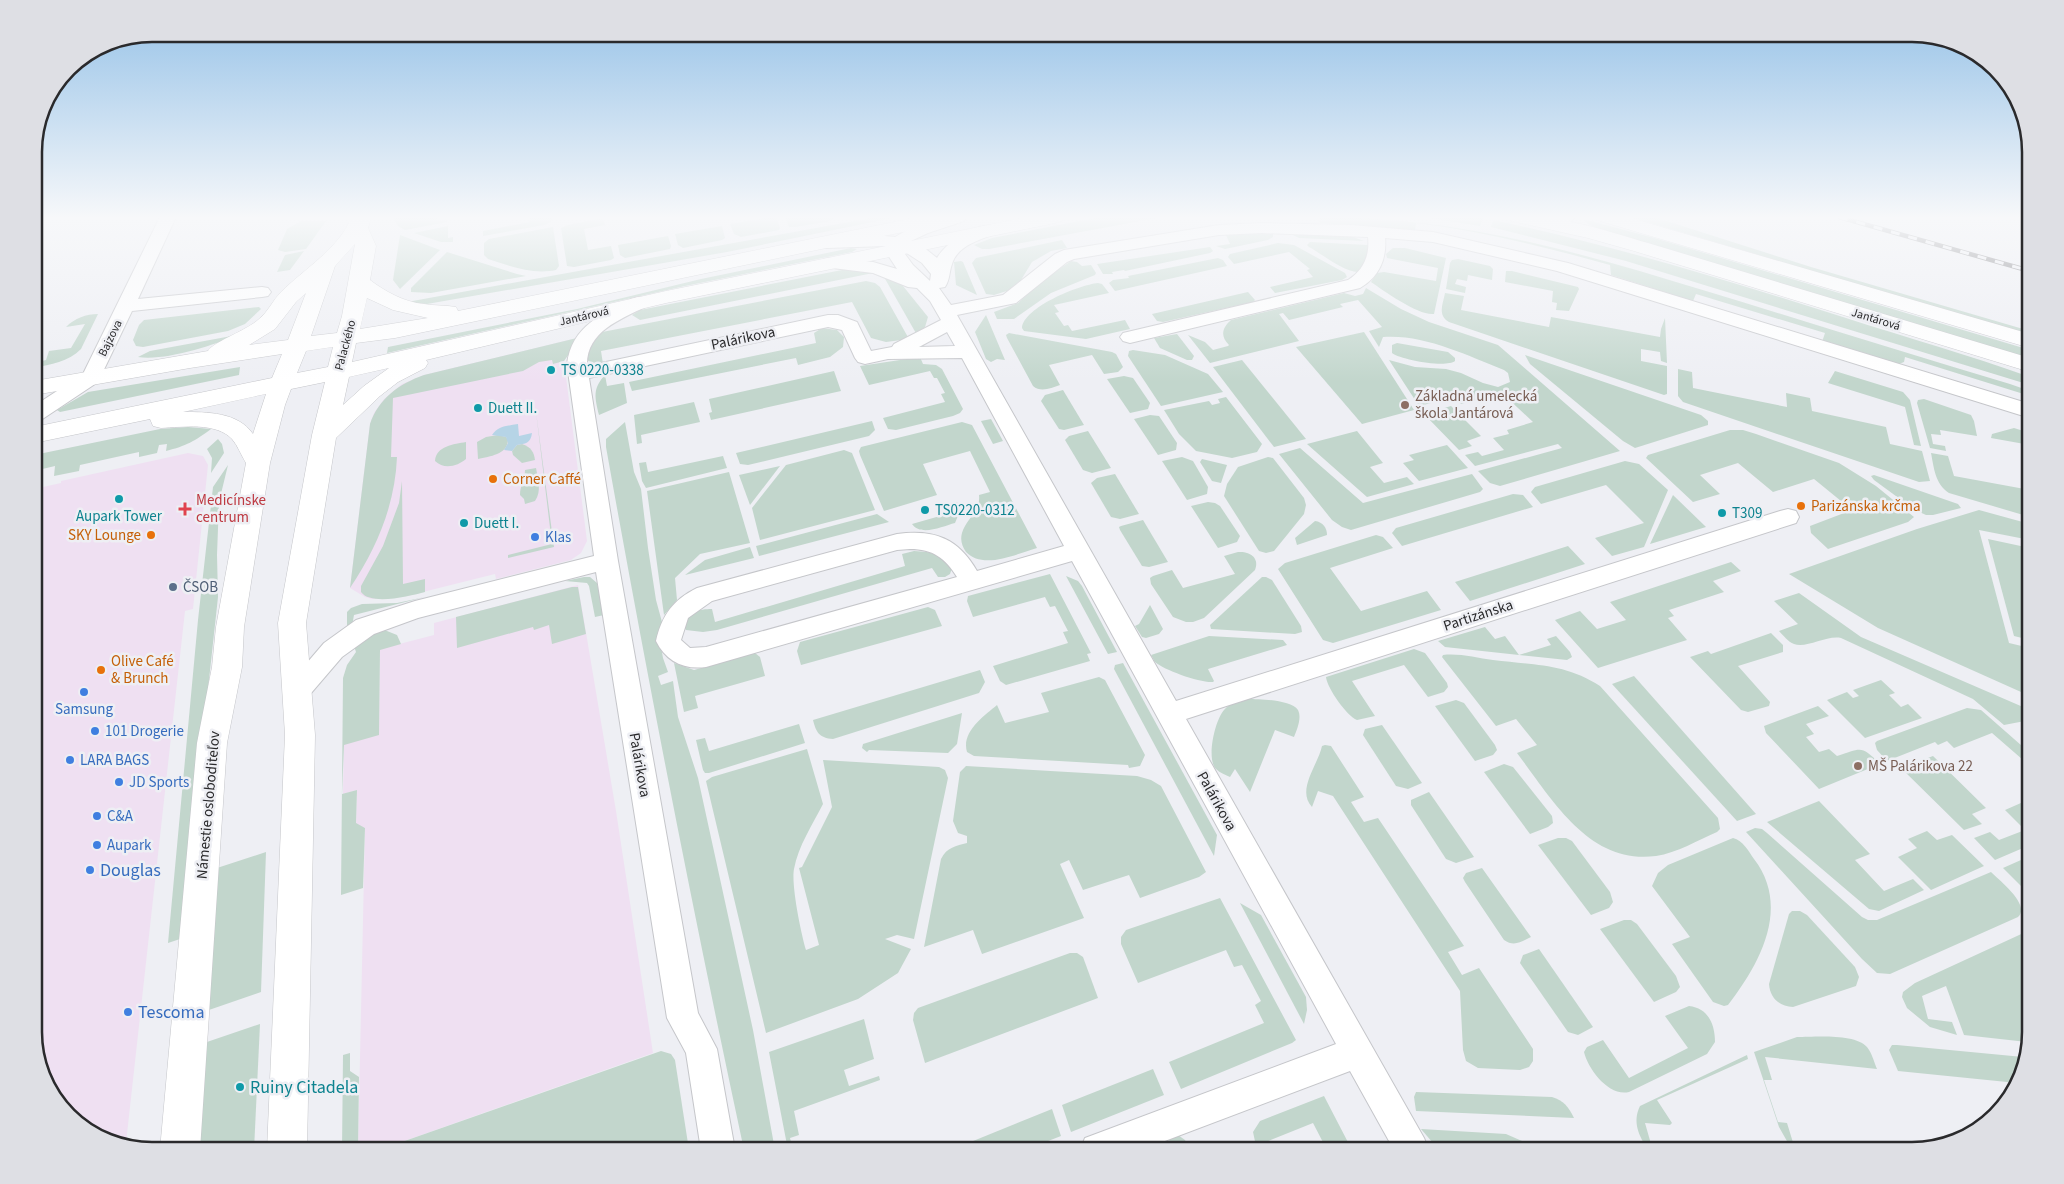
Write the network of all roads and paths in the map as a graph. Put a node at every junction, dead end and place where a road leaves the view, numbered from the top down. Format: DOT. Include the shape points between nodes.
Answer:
graph roads {
  1 [pos="141,272"];
  2 [pos="317,272"];
  3 [pos="324,272"];
  4 [pos="362,272"];
  5 [pos="678,272"];
  6 [pos="786,272"];
  7 [pos="891,272"];
  8 [pos="910,272"];
  9 [pos="1043,272"];
  10 [pos="1369,272"];
  11 [pos="1579,272"];
  12 [pos="1724,272"];
  13 [pos="1795,272"];
  14 [pos="940,273"];
  15 [pos="360,283"];
  16 [pos="262,292"];
  17 [pos="638,303"];
  18 [pos="125,306"];
  19 [pos="944,310"];
  20 [pos="492,311"];
  21 [pos="1130,337"];
  22 [pos="2021,338"];
  23 [pos="450,347"];
  24 [pos="967,352"];
  25 [pos="888,353"];
  26 [pos="314,358"];
  27 [pos="190,361"];
  28 [pos="2021,362"];
  29 [pos="579,374"];
  30 [pos="91,378"];
  31 [pos="43,386"];
  32 [pos="273,405"];
  33 [pos="2021,408"];
  34 [pos="43,410"];
  35 [pos="114,420"];
  36 [pos="43,433"];
  37 [pos="324,435"];
  38 [pos="258,463"];
  39 [pos="1788,517"];
  40 [pos="1078,551"];
  41 [pos="606,561"];
  42 [pos="971,581"];
  43 [pos="297,692"];
  44 [pos="1169,714"];
  45 [pos="1357,1052"];
  46 [pos="181,1142"];
  47 [pos="287,1142"];
  48 [pos="717,1142"];
  49 [pos="1118,1142"];
  50 [pos="1408,1142"];
  1 -- 18 [label="street, Bajzova"];
  2 -- 27 [label="street" via="288,297 267,324 230,347"];
  3 -- 26 [label="street, Palackého"];
  4 -- 15 [label="street, Palackého"];
  5 -- 20 [label="street, Jantárová"];
  6 -- 17 [label="street, Jantárová"];
  7 -- 19 [label="street"];
  8 -- 19 [label="street"];
  9 -- 19 [label="street" via="1009,299"];
  10 -- 21 [label="street" via="1354,284"];
  11 -- 33 [label="street"];
  12 -- 28 [label="street, Jantárová"];
  13 -- 22 [label="street, Jantárová"];
  14 -- 19 [label="street"];
  15 -- 20 [label="street" via="379,297 409,308 442,312"];
  15 -- 26 [label="street, Palackého" via="353,316"];
  16 -- 18 [label="street"];
  17 -- 23 [label="street, Jantárová"];
  17 -- 29 [label="street, Palárikova" via="590,331 578,355"];
  18 -- 30 [label="street, Bajzova"];
  19 -- 24 [label="street, Palárikova"];
  19 -- 25 [label="street, Palárikova" via="928,336"];
  20 -- 26 [label="street" via="380,334"];
  23 -- 26 [label="street, Jantárová" via="377,364"];
  23 -- 37 [label="street" via="390,377"];
  24 -- 25 [label="street, Palárikova"];
  24 -- 40 [label="street, Palárikova"];
  25 -- 29 [label="street, Palárikova" via="865,358 850,326 828,321"];
  26 -- 27 [label="street" via="255,353"];
  26 -- 32 [label="street, Palackého"];
  26 -- 35 [label="street" via="243,390"];
  26 -- 37 [label="street" via="333,395"];
  27 -- 30 [label="street"];
  29 -- 41 [label="street, Palárikova"];
  30 -- 31 [label="street"];
  30 -- 34 [label="street"];
  32 -- 38 [label="street, Námestie osloboditeľov"];
  35 -- 36 [label="street"];
  35 -- 38 [label="street" via="206,421 226,425 241,434"];
  37 -- 43 [label="street" via="292,623"];
  38 -- 46 [label="street, Námestie osloboditeľov" via="212,743"];
  39 -- 44 [label="street, Partizánska"];
  40 -- 42 [label="street"];
  40 -- 44 [label="street, Palárikova"];
  41 -- 43 [label="street" via="372,624 355,633 318,666"];
  41 -- 48 [label="street, Palárikova" via="683,1018 702,1049"];
  42 -- 42 [label="street" via="962,563 937,544 921,540 897,542 705,594 676,615 668,641 678,654 696,659"];
  43 -- 47 [label="street" via="300,735"];
  44 -- 45 [label="street, Palárikova"];
  45 -- 49 [label="street"];
  45 -- 50 [label="street, Palárikova"];
}
